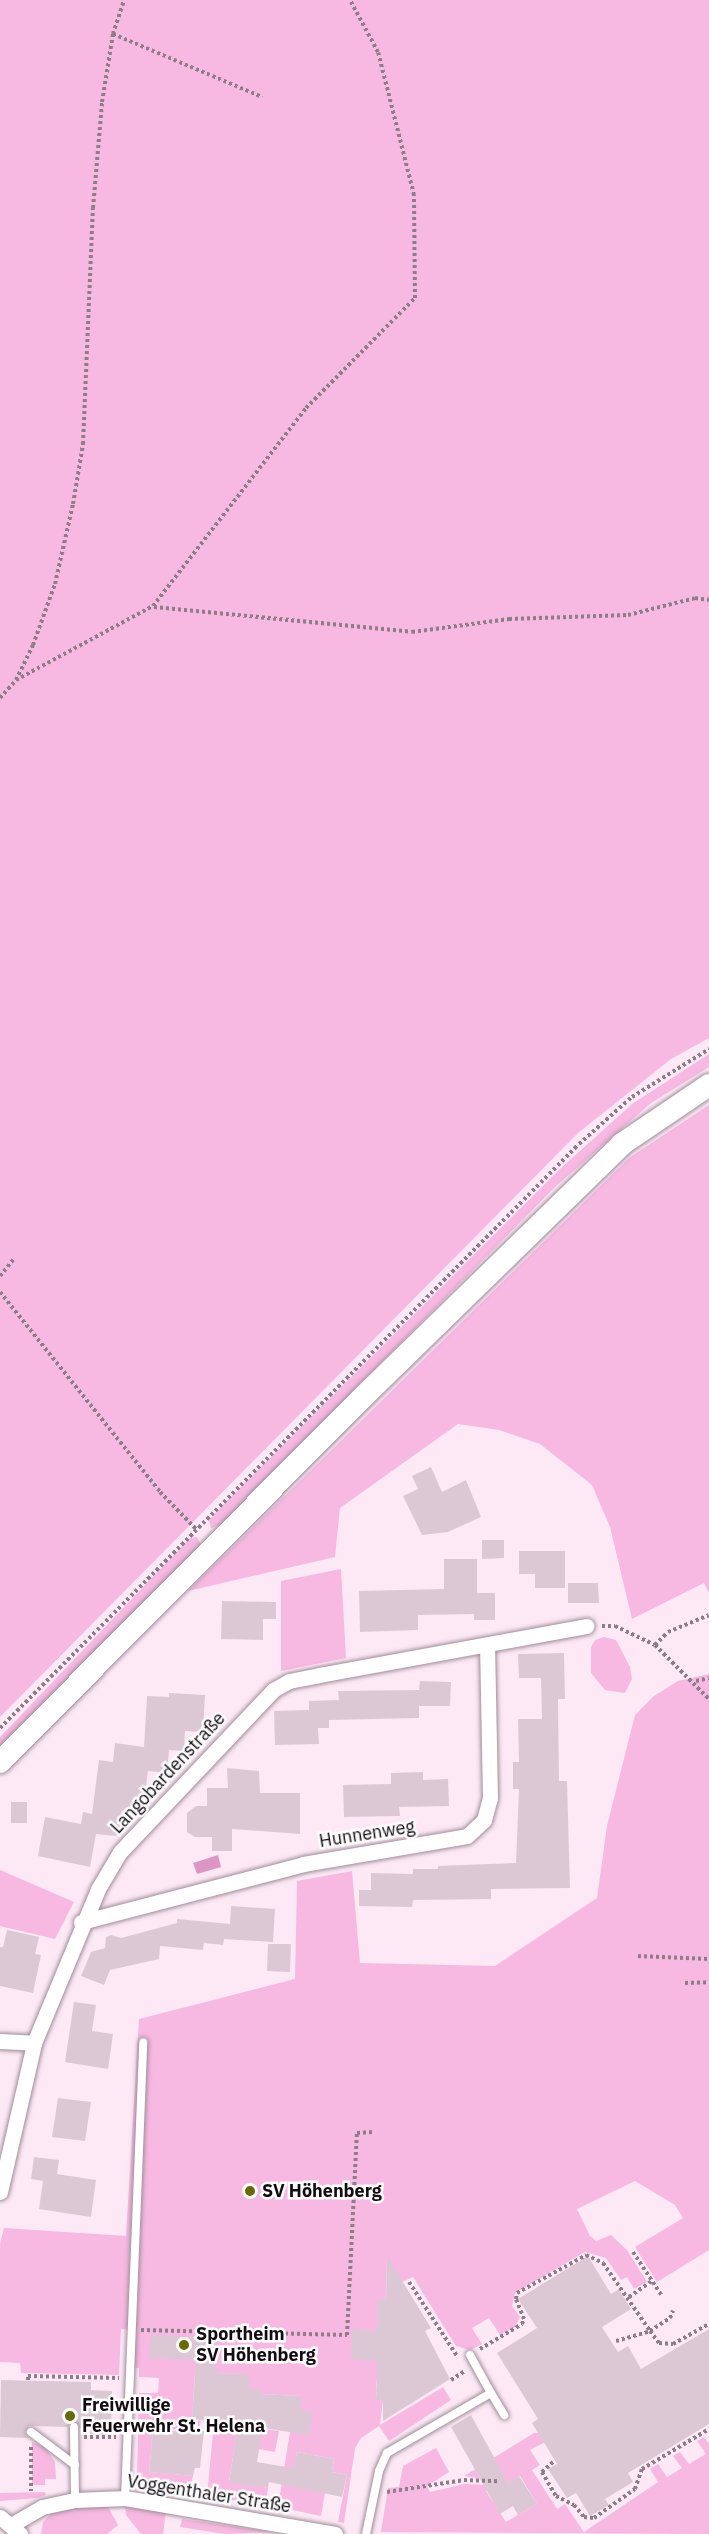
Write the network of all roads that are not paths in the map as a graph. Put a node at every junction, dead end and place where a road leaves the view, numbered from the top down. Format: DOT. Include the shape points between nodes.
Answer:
graph roads {
  1 [pos="709,1085"];
  2 [pos="587,1626"];
  3 [pos="487,1647"];
  4 [pos="0,1762"];
  5 [pos="81,1922"];
  6 [pos="0,2041"];
  7 [pos="143,2042"];
  8 [pos="34,2043"];
  9 [pos="0,2192"];
  10 [pos="470,2355"];
  11 [pos="491,2393"];
  12 [pos="504,2415"];
  13 [pos="74,2427"];
  14 [pos="30,2432"];
  15 [pos="75,2465"];
  16 [pos="125,2498"];
  17 [pos="75,2500"];
  18 [pos="10,2525"];
  19 [pos="335,2534"];
  20 [pos="366,2534"];
  1 -- 4 [label="main road" via="613,1152"];
  2 -- 3 [label="street, Langobardenstraße"];
  3 -- 5 [label="street, Langobardenstraße" via="280,1685 175,1790 120,1852"];
  3 -- 5 [label="street, Hunnenweg" via="490,1798 484,1820 474,1832 447,1841 303,1864"];
  5 -- 8 [label="street, Langobardenstraße"];
  6 -- 8 [label="street"];
  7 -- 16 [label="lane"];
  8 -- 9 [label="street, Langobardenstraße"];
  10 -- 11 [label="lane"];
  11 -- 12 [label="lane"];
  11 -- 20 [label="lane" via="387,2453"];
  13 -- 15 [label="lane"];
  14 -- 15 [label="lane"];
  15 -- 17 [label="lane"];
  16 -- 17 [label="street, Voggenthaler Straße"];
  16 -- 19 [label="street, Voggenthaler Straße"];
  17 -- 18 [label="street, Voggenthaler Straße" via="32,2511"];
}
